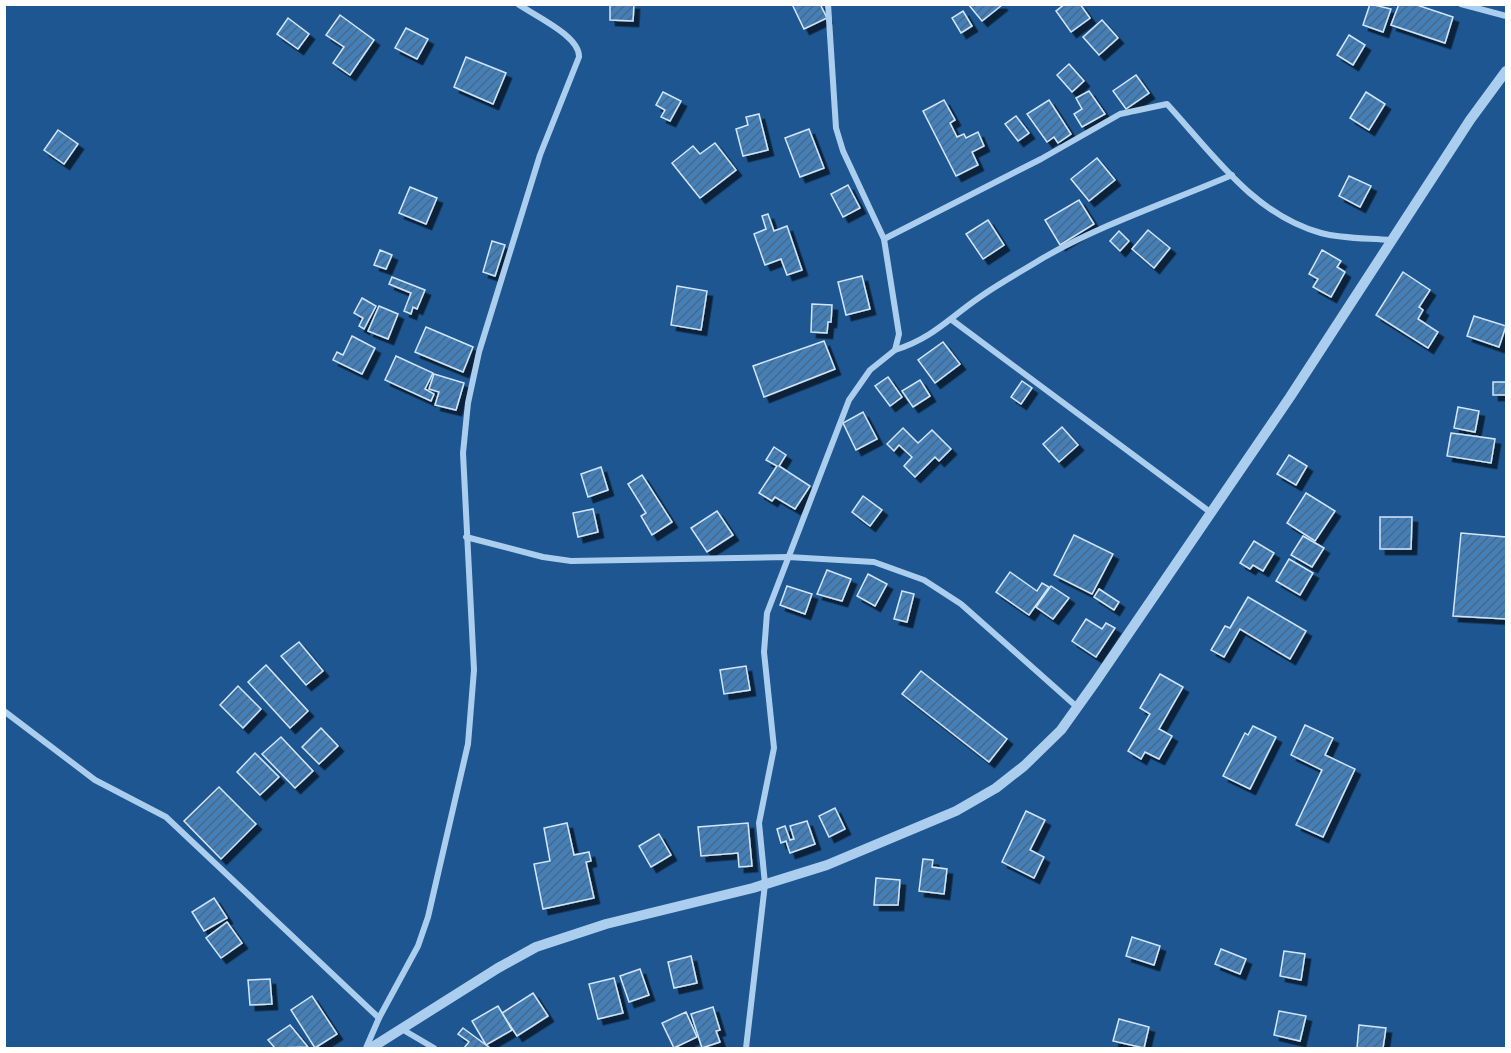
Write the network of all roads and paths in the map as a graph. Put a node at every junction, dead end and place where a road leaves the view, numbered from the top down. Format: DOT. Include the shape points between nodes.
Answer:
graph roads {
  1 [pos="518,4"];
  2 [pos="828,4"];
  3 [pos="1461,4"];
  4 [pos="1506,16"];
  5 [pos="1506,71"];
  6 [pos="1233,175"];
  7 [pos="884,239"];
  8 [pos="1390,240"];
  9 [pos="952,320"];
  10 [pos="895,350"];
  11 [pos="1210,512"];
  12 [pos="466,537"];
  13 [pos="788,557"];
  14 [pos="1077,707"];
  15 [pos="4,711"];
  16 [pos="765,884"];
  17 [pos="379,1018"];
  18 [pos="399,1028"];
  19 [pos="366,1048"];
  20 [pos="371,1048"];
  21 [pos="434,1048"];
  22 [pos="746,1048"];
  1 -- 12 [label="street" via="572,39 579,57 540,155 479,351 463,453"];
  2 -- 7 [label="street" via="836,128"];
  3 -- 4 [label="street"];
  5 -- 8 [label="street"];
  6 -- 7 [label="street" via="1167,104 1147,107 1120,114"];
  6 -- 8 [label="street" via="1258,201 1297,225 1324,234"];
  6 -- 9 [label="street" via="1107,227 1044,258 978,298"];
  7 -- 10 [label="street" via="899,334"];
  8 -- 11 [label="street" via="1290,397"];
  9 -- 10 [label="street" via="924,339"];
  9 -- 11 [label="street"];
  10 -- 13 [label="street" via="870,370 849,400"];
  11 -- 14 [label="street"];
  12 -- 13 [label="street" via="571,561"];
  12 -- 17 [label="street" via="474,670 468,744 428,917 418,946"];
  13 -- 14 [label="street" via="874,562 924,580 962,604"];
  13 -- 16 [label="street" via="767,613 764,633 774,737 759,824"];
  14 -- 16 [label="street" via="1061,730 1024,766 986,794 890,841"];
  15 -- 17 [label="street" via="95,780 166,817"];
  16 -- 18 [label="street" via="606,924 536,947"];
  16 -- 22 [label="street"];
  17 -- 19 [label="street"];
  18 -- 20 [label="street"];
  18 -- 21 [label="street"];
}
